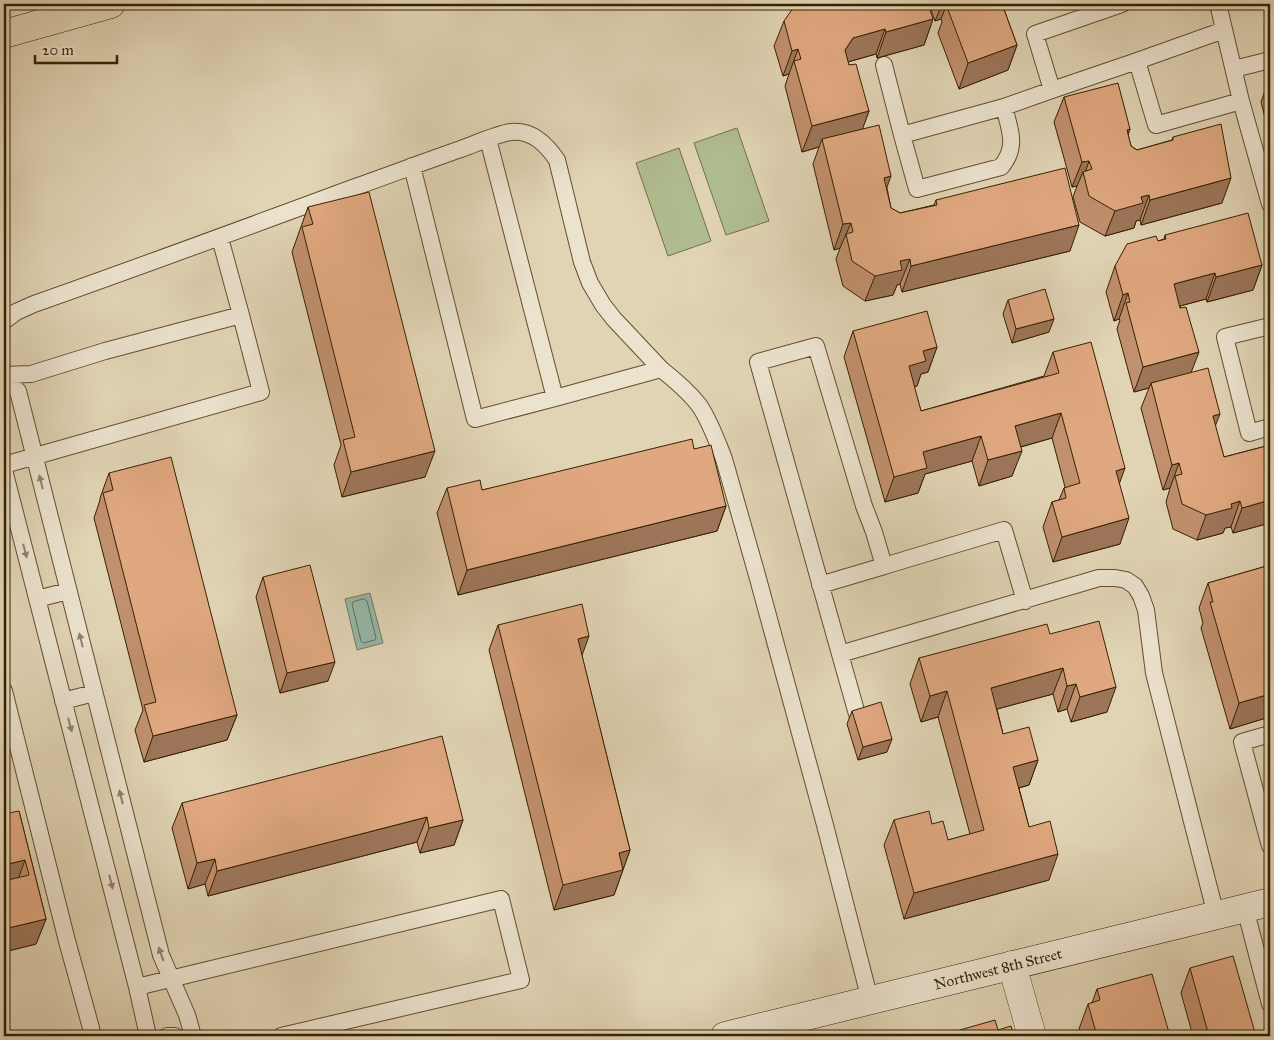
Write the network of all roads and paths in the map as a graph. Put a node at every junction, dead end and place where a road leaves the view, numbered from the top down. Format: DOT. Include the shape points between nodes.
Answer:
graph roads {
  1 [pos="111,4"];
  2 [pos="1122,4"];
  3 [pos="1218,4"];
  4 [pos="1224,30"];
  5 [pos="4,34"];
  6 [pos="1270,60"];
  7 [pos="1136,61"];
  8 [pos="884,65"];
  9 [pos="1234,69"];
  10 [pos="1052,90"];
  11 [pos="1241,101"];
  12 [pos="1004,107"];
  13 [pos="902,135"];
  14 [pos="488,139"];
  15 [pos="412,166"];
  16 [pos="1270,204"];
  17 [pos="220,238"];
  18 [pos="241,315"];
  19 [pos="4,321"];
  20 [pos="1270,326"];
  21 [pos="661,369"];
  22 [pos="4,375"];
  23 [pos="4,380"];
  24 [pos="554,398"];
  25 [pos="1270,427"];
  26 [pos="34,456"];
  27 [pos="4,465"];
  28 [pos="4,470"];
  29 [pos="884,566"];
  30 [pos="820,585"];
  31 [pos="68,591"];
  32 [pos="37,599"];
  33 [pos="1025,601"];
  34 [pos="840,654"];
  35 [pos="4,691"];
  36 [pos="94,693"];
  37 [pos="64,701"];
  38 [pos="857,714"];
  39 [pos="1270,734"];
  40 [pos="1270,846"];
  41 [pos="1258,905"];
  42 [pos="1216,916"];
  43 [pos="1012,965"];
  44 [pos="172,979"];
  45 [pos="137,987"];
  46 [pos="870,1000"];
  47 [pos="1270,1004"];
  48 [pos="792,1028"];
  49 [pos="92,1036"];
  50 [pos="148,1036"];
  51 [pos="167,1036"];
  52 [pos="175,1036"];
  53 [pos="193,1036"];
  54 [pos="281,1036"];
  55 [pos="725,1036"];
  56 [pos="1032,1036"];
  1 -- 5 [label="highway"];
  2 -- 10 [label="lane" via="1035,34"];
  3 -- 4 [label="lane"];
  4 -- 7 [label="lane"];
  4 -- 9 [label="lane"];
  6 -- 9 [label="lane"];
  7 -- 10 [label="lane"];
  7 -- 11 [label="lane" via="1156,125"];
  8 -- 13 [label="lane"];
  9 -- 11 [label="lane"];
  10 -- 12 [label="lane"];
  11 -- 16 [label="lane"];
  12 -- 13 [label="lane"];
  12 -- 13 [label="lane" via="1012,139 1007,160 1001,167 917,189"];
  14 -- 15 [label="lane"];
  14 -- 21 [label="lane" via="512,132 527,134 541,140 550,150 557,160 590,284 614,319"];
  14 -- 24 [label="lane"];
  15 -- 17 [label="lane"];
  15 -- 24 [label="lane" via="475,419"];
  17 -- 18 [label="lane"];
  17 -- 19 [label="lane" via="34,304"];
  18 -- 22 [label="lane" via="31,374"];
  18 -- 26 [label="lane" via="261,392"];
  20 -- 25 [label="lane" via="1225,337 1249,433"];
  21 -- 24 [label="lane"];
  21 -- 46 [label="lane" via="699,405 724,459"];
  23 -- 26 [label="lane" via="18,391"];
  26 -- 27 [label="lane"];
  31 -- 26 [label="lane, one-way"];
  28 -- 32 [label="lane, one-way"];
  29 -- 30 [label="lane"];
  29 -- 30 [label="lane" via="816,346 758,362"];
  29 -- 33 [label="lane" via="1004,530"];
  30 -- 34 [label="lane"];
  31 -- 32 [label="lane"];
  36 -- 31 [label="lane, one-way"];
  32 -- 37 [label="lane"];
  33 -- 34 [label="lane"];
  33 -- 42 [label="lane" via="1099,578 1126,580 1135,586 1146,610 1154,673"];
  34 -- 38 [label="lane"];
  35 -- 49 [label="lane"];
  36 -- 37 [label="lane"];
  44 -- 36 [label="lane, one-way" via="161,955"];
  37 -- 45 [label="lane, one-way"];
  39 -- 40 [label="lane" via="1242,742"];
  41 -- 42 [label="street, Northwest 8th Street"];
  41 -- 47 [label="lane"];
  42 -- 43 [label="street, Northwest 8th Street"];
  43 -- 46 [label="street, Northwest 8th Street"];
  43 -- 56 [label="street"];
  44 -- 45 [label="lane"];
  44 -- 53 [label="lane"];
  44 -- 54 [label="lane" via="501,899 521,980"];
  45 -- 50 [label="lane"];
  46 -- 48 [label="street, Northwest 8th Street"];
  48 -- 55 [label="street, Northwest 8th Street"];
  51 -- 52 [label="lane"];
}
